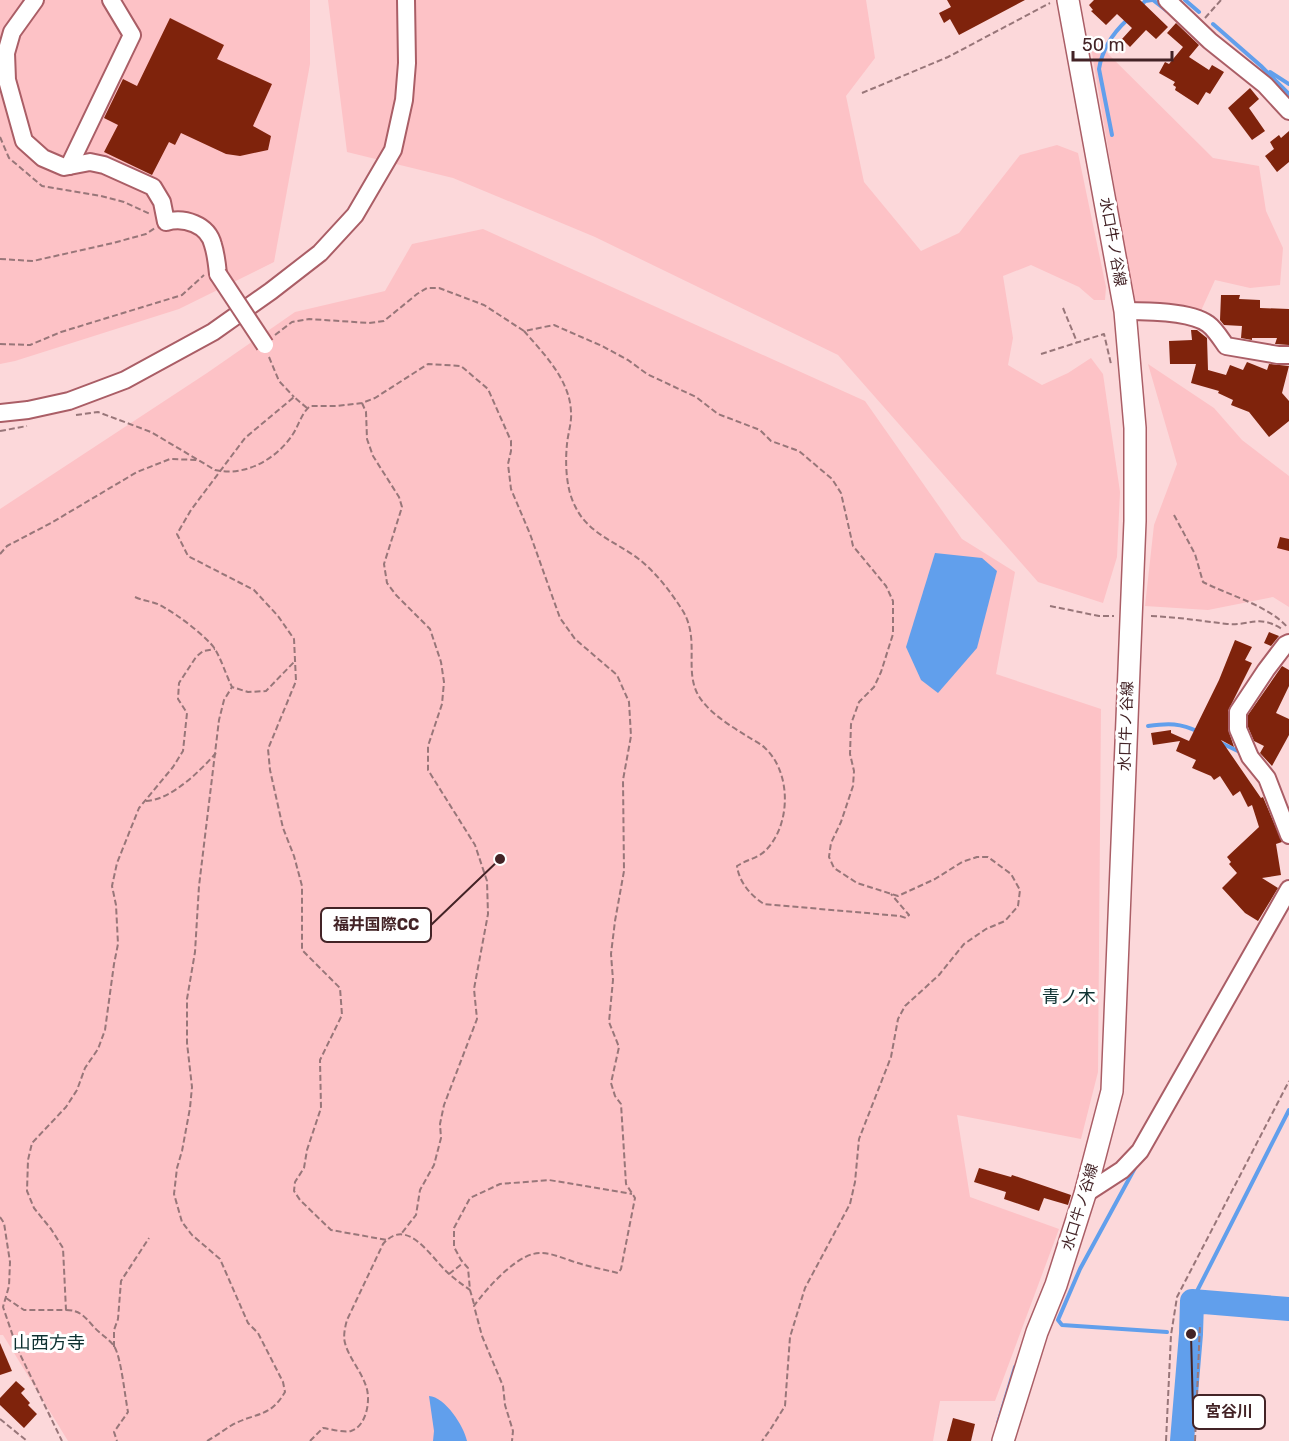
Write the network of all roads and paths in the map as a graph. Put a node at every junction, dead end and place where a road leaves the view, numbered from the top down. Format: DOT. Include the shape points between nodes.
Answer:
graph roads {
  1 [pos="35,0"];
  2 [pos="111,0"];
  3 [pos="406,0"];
  4 [pos="1055,0"];
  5 [pos="1068,0"];
  6 [pos="1167,0"];
  7 [pos="1221,0"];
  8 [pos="1196,27"];
  9 [pos="862,93"];
  10 [pos="1289,111"];
  11 [pos="0,137"];
  12 [pos="69,166"];
  13 [pos="166,222"];
  14 [pos="0,259"];
  15 [pos="217,266"];
  16 [pos="1064,308"];
  17 [pos="1125,311"];
  18 [pos="524,331"];
  19 [pos="1077,342"];
  20 [pos="0,344"];
  21 [pos="265,345"];
  22 [pos="1041,354"];
  23 [pos="1289,355"];
  24 [pos="1112,368"];
  25 [pos="294,397"];
  26 [pos="362,403"];
  27 [pos="307,408"];
  28 [pos="0,413"];
  29 [pos="68,417"];
  30 [pos="36,424"];
  31 [pos="0,431"];
  32 [pos="199,460"];
  33 [pos="220,471"];
  34 [pos="1174,515"];
  35 [pos="0,554"];
  36 [pos="135,597"];
  37 [pos="1050,606"];
  38 [pos="1114,616"];
  39 [pos="1151,616"];
  40 [pos="1289,632"];
  41 [pos="1289,643"];
  42 [pos="215,649"];
  43 [pos="295,661"];
  44 [pos="232,687"];
  45 [pos="216,753"];
  46 [pos="145,801"];
  47 [pos="1289,835"];
  48 [pos="1289,889"];
  49 [pos="891,894"];
  50 [pos="1289,1081"];
  51 [pos="632,1194"];
  52 [pos="1085,1194"];
  53 [pos="0,1217"];
  54 [pos="401,1234"];
  55 [pos="148,1238"];
  56 [pos="387,1240"];
  57 [pos="463,1263"];
  58 [pos="449,1274"];
  59 [pos="470,1290"];
  60 [pos="6,1298"];
  61 [pos="474,1306"];
  62 [pos="66,1310"];
  63 [pos="1200,1323"];
  64 [pos="114,1347"];
  65 [pos="0,1419"];
  66 [pos="27,1441"];
  67 [pos="62,1441"];
  68 [pos="117,1441"];
  69 [pos="207,1441"];
  70 [pos="310,1441"];
  71 [pos="512,1441"];
  72 [pos="762,1441"];
  73 [pos="1003,1441"];
  74 [pos="1166,1441"];
  75 [pos="1195,1441"];
  1 -- 12 [label="street" via="12,32 6,53 7,80 24,141 43,158"];
  2 -- 12 [label="street" via="132,35"];
  3 -- 28 [label="street" via="404,100 393,150 355,215 320,253 213,332 125,380 69,401"];
  4 -- 9 [label="path" via="948,57"];
  5 -- 17 [label="main road, 水口牛ノ谷線"];
  6 -- 8 [label="street"];
  7 -- 8 [label="path"];
  8 -- 10 [label="street" via="1265,85"];
  11 -- 13 [label="path" via="9,158 42,186 124,202"];
  12 -- 13 [label="street" via="90,162 104,165 153,187 162,201"];
  13 -- 14 [label="path" via="146,234 33,261"];
  13 -- 15 [label="street" via="177,219 205,231 213,242"];
  15 -- 20 [label="path" via="182,296 30,345"];
  15 -- 21 [label="street, bridge"];
  16 -- 19 [label="path"];
  17 -- 23 [label="street" via="1163,312 1200,319 1209,324 1226,346"];
  17 -- 52 [label="main road, 水口牛ノ谷線" via="1135,428 1135,521 1112,1091"];
  18 -- 21 [label="path" via="484,305 439,288 427,288 384,321 300,320 279,331"];
  18 -- 49 [label="path" via="554,325 602,346 647,374 696,397 718,414 799,451 832,479 841,493 853,546 886,586 892,601 893,634 881,672 874,687 859,702 851,724 853,786 829,856 834,868 857,884"];
  18 -- 49 [label="path" via="565,385 571,412 567,468 574,505 587,526 652,570 682,610 692,631 693,688 719,716 765,747 781,772 785,793 783,816 775,839 763,854 737,866 746,888 764,904 906,918 909,915"];
  19 -- 22 [label="path"];
  19 -- 24 [label="path" via="1104,334"];
  21 -- 25 [label="path" via="279,381"];
  25 -- 27 [label="path"];
  25 -- 33 [label="path" via="245,438"];
  26 -- 27 [label="path"];
  26 -- 51 [label="path" via="428,364 461,366 488,388 511,441 511,489 560,618 575,639 617,675 629,702 631,735 623,780 624,871 611,954 609,1022 619,1047 611,1083 621,1104 626,1184"];
  26 -- 54 [label="path" via="373,456 402,507 384,564 387,583 430,629 441,662 442,704 428,746 428,771 475,845 487,880 488,914 474,989 477,1019 444,1105 434,1165 420,1190 416,1215"];
  27 -- 33 [label="path" via="293,435 264,462 245,470"];
  29 -- 32 [label="path" via="98,412 151,432"];
  30 -- 31 [label="path"];
  32 -- 33 [label="path"];
  32 -- 35 [label="path" via="170,459 137,472 7,546"];
  33 -- 43 [label="path" via="177,534 188,556 254,590 294,639"];
  34 -- 40 [label="path" via="1196,554 1203,582 1266,610 1282,621"];
  36 -- 42 [label="path" via="166,608"];
  37 -- 38 [label="path"];
  39 -- 40 [label="path" via="1230,624 1256,620"];
  41 -- 47 [label="street" via="1238,712 1238,729 1250,756 1268,778"];
  42 -- 44 [label="path"];
  42 -- 46 [label="path" via="196,657 179,683 178,699 187,713 183,751"];
  43 -- 44 [label="path" via="266,691 248,692"];
  43 -- 56 [label="path" via="296,681 268,749 270,770 302,886 302,950 340,988 342,1015 320,1060 321,1108 294,1191 331,1230"];
  44 -- 45 [label="path" via="219,720"];
  45 -- 46 [label="path" via="188,780"];
  45 -- 69 [label="path" via="187,999 191,1098 174,1194 182,1222 220,1259 285,1392 278,1404"];
  46 -- 62 [label="path" via="117,862 112,886 118,944 105,1030 77,1090 32,1143 28,1160 27,1191 34,1208 63,1248"];
  48 -- 52 [label="street" via="1140,1151 1122,1170"];
  49 -- 72 [label="path" via="898,896 910,891 978,857 988,857 1011,874 1020,890 1018,906 1005,921 964,944 939,975 904,1006 891,1057 859,1139 850,1204 805,1288 790,1337 785,1406"];
  50 -- 74 [label="path" via="1177,1297 1171,1335"];
  51 -- 57 [label="path" via="549,1180 500,1184 470,1198 454,1228 454,1247"];
  51 -- 61 [label="path" via="618,1273 556,1254 532,1254 505,1272"];
  52 -- 73 [label="main road, 水口牛ノ谷線"];
  53 -- 60 [label="path" via="10,1262"];
  54 -- 56 [label="path"];
  54 -- 58 [label="path" via="412,1236"];
  55 -- 64 [label="path" via="121,1281"];
  56 -- 70 [label="path" via="344,1333 367,1387 368,1407 363,1422 349,1432 323,1428"];
  57 -- 58 [label="path"];
  57 -- 59 [label="path" via="468,1268"];
  58 -- 59 [label="path"];
  59 -- 61 [label="path"];
  60 -- 62 [label="path" via="24,1310"];
  60 -- 67 [label="path" via="3,1307 17,1348"];
  61 -- 71 [label="path" via="503,1386"];
  62 -- 64 [label="path" via="76,1310 84,1316"];
  63 -- 75 [label="path"];
  64 -- 68 [label="path" via="128,1412 114,1432"];
  65 -- 66 [label="path"];
}
